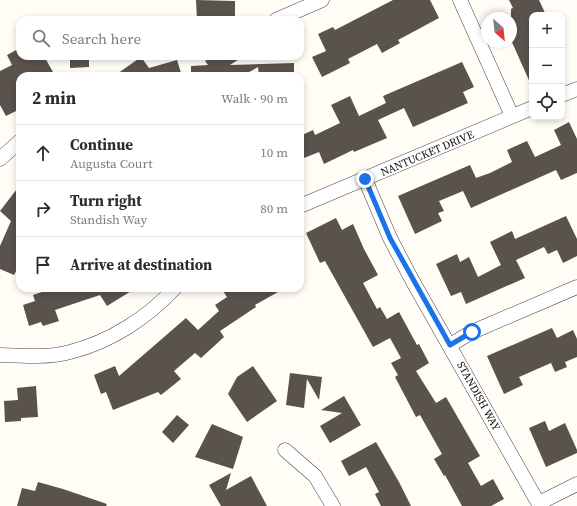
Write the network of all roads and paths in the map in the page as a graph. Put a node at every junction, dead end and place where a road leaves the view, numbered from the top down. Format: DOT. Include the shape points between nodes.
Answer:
graph roads {
  1 [pos="322,0"];
  2 [pos="460,0"];
  3 [pos="285,16"];
  4 [pos="577,89"];
  5 [pos="565,94"];
  6 [pos="529,109"];
  7 [pos="512,116"];
  8 [pos="16,145"];
  9 [pos="0,159"];
  10 [pos="365,179"];
  11 [pos="304,204"];
  12 [pos="577,287"];
  13 [pos="171,292"];
  14 [pos="450,345"];
  15 [pos="0,355"];
  16 [pos="285,450"];
  17 [pos="577,484"];
  18 [pos="539,505"];
  19 [pos="333,506"];
  1 -- 3 [label="street"];
  2 -- 7 [label="street"];
  4 -- 5 [label="street"];
  6 -- 7 [label="street, NANTUCKET DRIVE"];
  7 -- 10 [label="street, NANTUCKET DRIVE"];
  8 -- 9 [label="street"];
  10 -- 11 [label="street, NANTUCKET DRIVE"];
  10 -- 14 [label="street, STANDISH WAY" via="390,238"];
  12 -- 14 [label="street" via="472,332"];
  13 -- 15 [label="street" via="142,318 115,334 70,353"];
  14 -- 18 [label="street, STANDISH WAY"];
  16 -- 19 [label="street" via="315,476"];
  17 -- 18 [label="street"];
}
